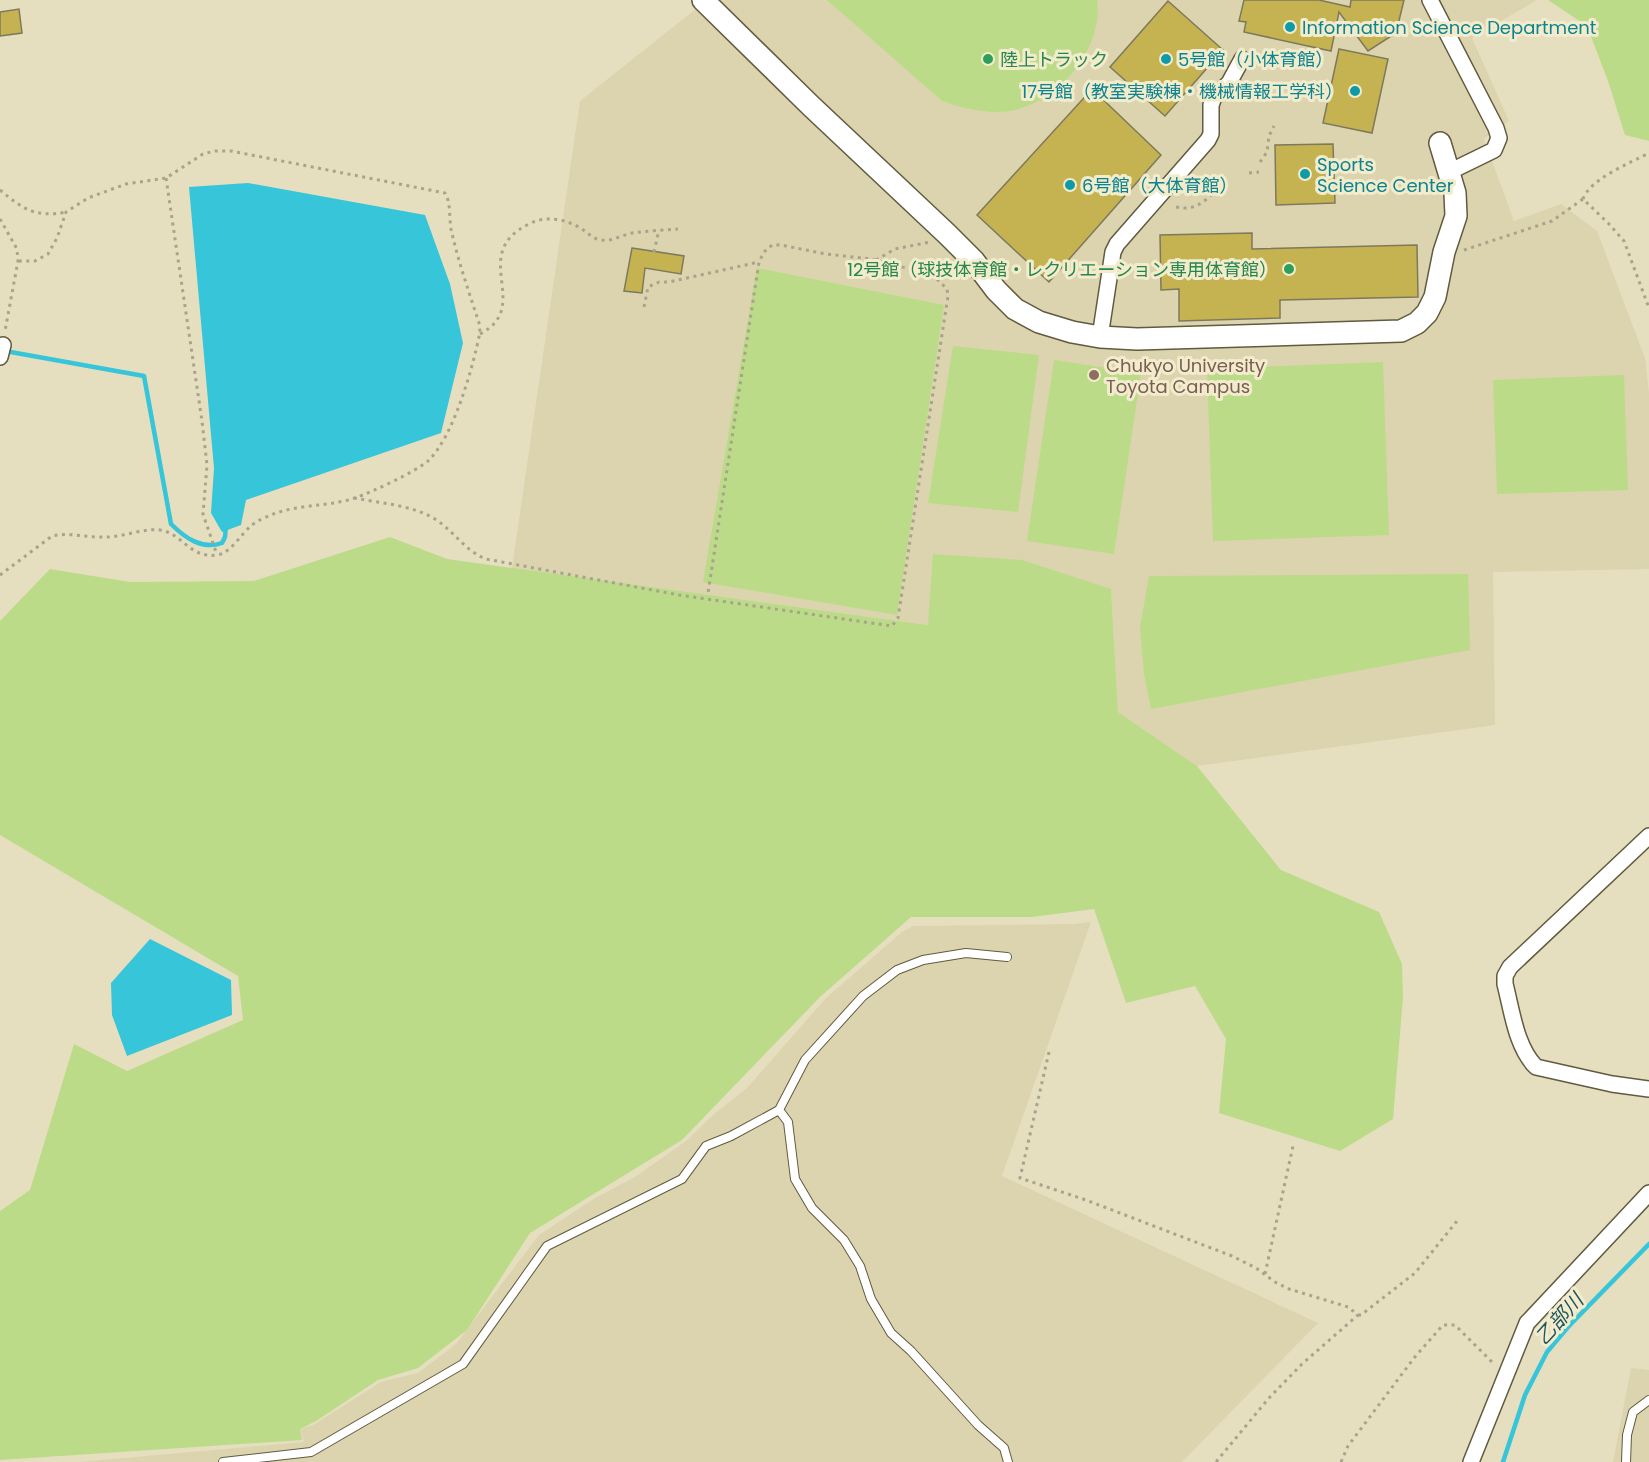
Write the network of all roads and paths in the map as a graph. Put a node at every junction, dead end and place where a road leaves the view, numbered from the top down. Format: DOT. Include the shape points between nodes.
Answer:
graph roads {
  1 [pos="703,0"];
  2 [pos="1430,0"];
  3 [pos="1242,58"];
  4 [pos="1274,126"];
  5 [pos="1440,143"];
  6 [pos="1649,153"];
  7 [pos="1260,162"];
  8 [pos="1259,172"];
  9 [pos="1449,172"];
  10 [pos="1249,173"];
  11 [pos="166,178"];
  12 [pos="1217,189"];
  13 [pos="0,190"];
  14 [pos="1583,199"];
  15 [pos="1176,207"];
  16 [pos="66,212"];
  17 [pos="0,219"];
  18 [pos="678,229"];
  19 [pos="659,230"];
  20 [pos="947,234"];
  21 [pos="654,252"];
  22 [pos="1444,252"];
  23 [pos="876,260"];
  24 [pos="18,261"];
  25 [pos="759,262"];
  26 [pos="644,307"];
  27 [pos="1649,308"];
  28 [pos="480,334"];
  29 [pos="1100,337"];
  30 [pos="1,351"];
  31 [pos="354,498"];
  32 [pos="217,555"];
  33 [pos="0,575"];
  34 [pos="708,593"];
  35 [pos="1649,836"];
  36 [pos="1007,957"];
  37 [pos="1049,1052"];
  38 [pos="1649,1089"];
  39 [pos="779,1110"];
  40 [pos="1293,1146"];
  41 [pos="1649,1193"];
  42 [pos="1457,1221"];
  43 [pos="1265,1274"];
  44 [pos="1358,1315"];
  45 [pos="1508,1370"];
  46 [pos="1649,1400"];
  47 [pos="223,1462"];
  48 [pos="1008,1462"];
  49 [pos="1216,1462"];
  50 [pos="1341,1462"];
  51 [pos="1471,1462"];
  52 [pos="1626,1462"];
  1 -- 20 [label="street"];
  2 -- 9 [label="street" via="1499,138 1494,150"];
  3 -- 29 [label="street" via="1229,83 1214,97 1208,140 1117,244"];
  4 -- 7 [label="path"];
  5 -- 9 [label="street"];
  6 -- 14 [label="path" via="1591,187"];
  8 -- 10 [label="path"];
  9 -- 22 [label="street" via="1456,216"];
  11 -- 16 [label="path" via="119,186"];
  11 -- 28 [label="path" via="202,154 231,151 445,193"];
  11 -- 32 [label="path" via="207,465 203,514"];
  12 -- 15 [label="path" via="1200,206"];
  13 -- 16 [label="path" via="35,214"];
  14 -- 22 [label="path" via="1552,221 1461,251"];
  14 -- 27 [label="path" via="1624,241"];
  16 -- 24 [label="path" via="48,254 35,261"];
  17 -- 24 [label="path" via="17,249"];
  18 -- 19 [label="path"];
  19 -- 21 [label="path"];
  19 -- 28 [label="path" via="601,240 558,219 521,228 501,251 501,314"];
  20 -- 23 [label="path" via="935,241 895,249"];
  20 -- 29 [label="street" via="1015,309 1040,322"];
  22 -- 29 [label="street" via="1435,297 1427,313 1401,331"];
  23 -- 25 [label="path" via="772,245"];
  23 -- 31 [label="path" via="936,278 944,283 948,296 898,618 892,626 679,595 486,559 474,555 436,519 417,510"];
  24 -- 30 [label="path"];
  25 -- 26 [label="path" via="659,282 648,287"];
  25 -- 34 [label="path"];
  28 -- 31 [label="path" via="452,426 440,447 427,462"];
  31 -- 32 [label="path" via="273,514 253,523 227,551"];
  32 -- 33 [label="path" via="193,551 162,530 106,537 61,534 52,536"];
  35 -- 38 [label="street" via="1510,967 1505,984 1521,1042 1536,1067"];
  36 -- 39 [label="lane" via="966,953 923,960 897,970 863,996 805,1060"];
  37 -- 43 [label="path" via="1020,1178 1232,1256"];
  39 -- 47 [label="lane" via="706,1146 682,1179 547,1246 463,1364 310,1452"];
  39 -- 48 [label="lane" via="788,1122 795,1179 812,1208 844,1240 861,1266 871,1299 891,1333 1004,1448"];
  40 -- 43 [label="path"];
  41 -- 45 [label="street" via="1527,1323"];
  42 -- 44 [label="path" via="1415,1273"];
  43 -- 44 [label="path" via="1289,1289 1348,1307"];
  44 -- 49 [label="path" via="1269,1398"];
  45 -- 50 [label="path" via="1493,1364 1455,1325 1443,1325 1348,1446"];
  45 -- 51 [label="street"];
  46 -- 52 [label="lane" via="1634,1412 1627,1435"];
}
